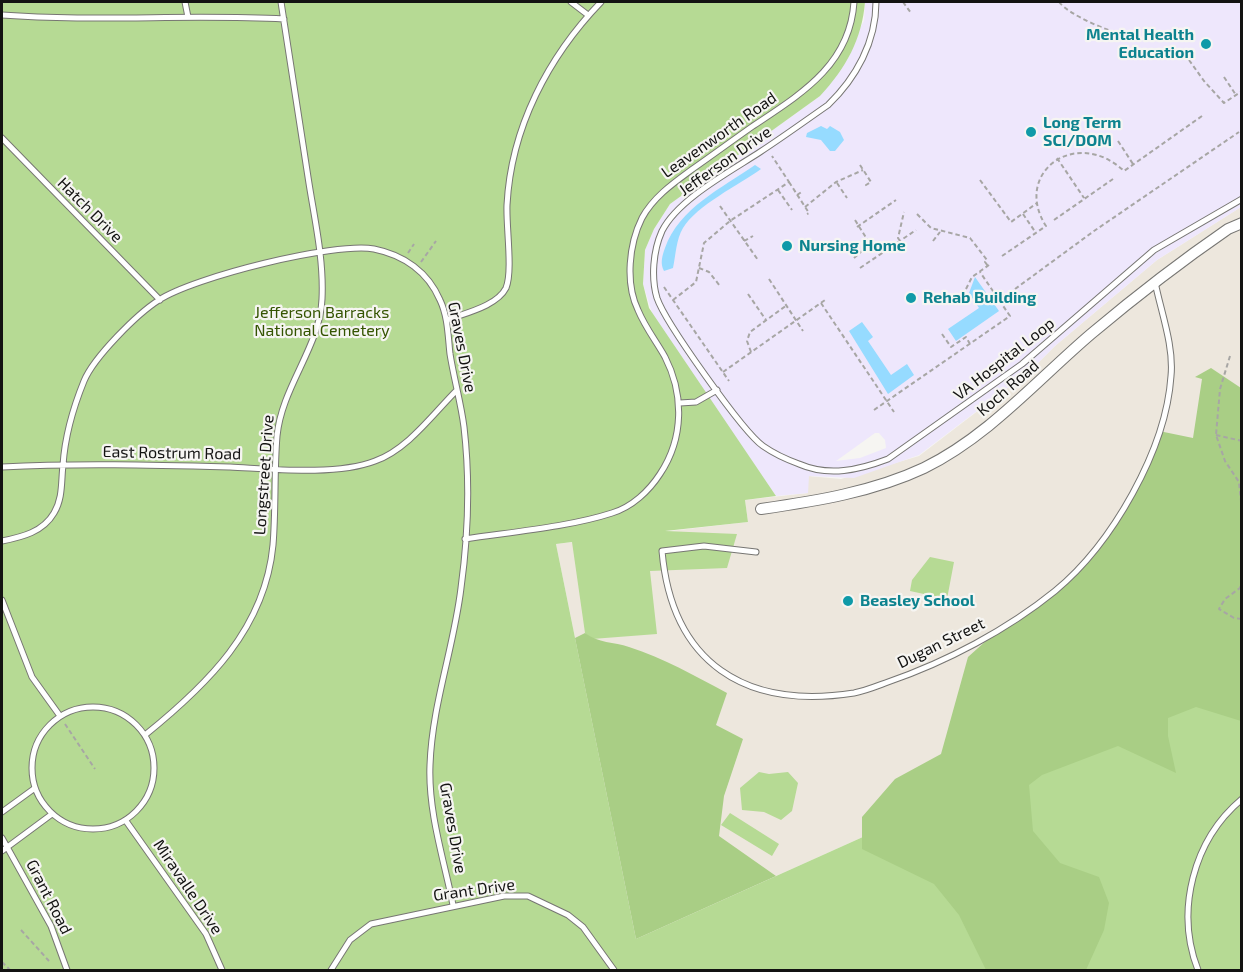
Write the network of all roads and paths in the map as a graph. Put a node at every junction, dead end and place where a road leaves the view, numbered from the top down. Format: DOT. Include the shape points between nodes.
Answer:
graph roads {
  1 [pos="185,2"];
  2 [pos="281,2"];
  3 [pos="571,2"];
  4 [pos="601,2"];
  5 [pos="854,2"];
  6 [pos="876,2"];
  7 [pos="903,2"];
  8 [pos="1059,2"];
  9 [pos="911,13"];
  10 [pos="2,15"];
  11 [pos="588,15"];
  12 [pos="188,17"];
  13 [pos="284,19"];
  14 [pos="1126,35"];
  15 [pos="1189,60"];
  16 [pos="1224,77"];
  17 [pos="1242,91"];
  18 [pos="1236,95"];
  19 [pos="1202,116"];
  20 [pos="1239,132"];
  21 [pos="2,138"];
  22 [pos="1118,141"];
  23 [pos="772,156"];
  24 [pos="1057,159"];
  25 [pos="860,165"];
  26 [pos="1133,165"];
  27 [pos="863,170"];
  28 [pos="1113,179"];
  29 [pos="981,180"];
  30 [pos="789,182"];
  31 [pos="836,182"];
  32 [pos="868,187"];
  33 [pos="778,189"];
  34 [pos="803,191"];
  35 [pos="797,195"];
  36 [pos="847,198"];
  37 [pos="1085,199"];
  38 [pos="1242,199"];
  39 [pos="896,200"];
  40 [pos="1038,203"];
  41 [pos="720,206"];
  42 [pos="805,207"];
  43 [pos="792,210"];
  44 [pos="904,212"];
  45 [pos="807,214"];
  46 [pos="916,214"];
  47 [pos="1023,214"];
  48 [pos="855,220"];
  49 [pos="1054,220"];
  50 [pos="730,221"];
  51 [pos="1242,223"];
  52 [pos="857,227"];
  53 [pos="916,230"];
  54 [pos="940,232"];
  55 [pos="1036,233"];
  56 [pos="753,236"];
  57 [pos="436,241"];
  58 [pos="744,241"];
  59 [pos="900,241"];
  60 [pos="933,241"];
  61 [pos="414,244"];
  62 [pos="320,252"];
  63 [pos="408,253"];
  64 [pos="1002,256"];
  65 [pos="854,258"];
  66 [pos="758,260"];
  67 [pos="421,262"];
  68 [pos="699,268"];
  69 [pos="860,268"];
  70 [pos="980,272"];
  71 [pos="769,279"];
  72 [pos="1155,280"];
  73 [pos="662,284"];
  74 [pos="720,286"];
  75 [pos="966,288"];
  76 [pos="1015,289"];
  77 [pos="748,294"];
  78 [pos="160,300"];
  79 [pos="673,300"];
  80 [pos="825,300"];
  81 [pos="821,303"];
  82 [pos="787,306"];
  83 [pos="766,320"];
  84 [pos="796,320"];
  85 [pos="447,321"];
  86 [pos="803,331"];
  87 [pos="942,334"];
  88 [pos="970,344"];
  89 [pos="751,352"];
  90 [pos="1230,356"];
  91 [pos="723,372"];
  92 [pos="729,381"];
  93 [pos="456,390"];
  94 [pos="717,390"];
  95 [pos="886,401"];
  96 [pos="680,403"];
  97 [pos="874,410"];
  98 [pos="894,412"];
  99 [pos="1216,435"];
  100 [pos="1242,441"];
  101 [pos="761,445"];
  102 [pos="63,464"];
  103 [pos="2,467"];
  104 [pos="276,470"];
  105 [pos="761,509"];
  106 [pos="1242,511"];
  107 [pos="465,539"];
  108 [pos="2,541"];
  109 [pos="756,552"];
  110 [pos="1242,579"];
  111 [pos="2,600"];
  112 [pos="1242,618"];
  113 [pos="60,717"];
  114 [pos="145,735"];
  115 [pos="95,769"];
  116 [pos="35,788"];
  117 [pos="1242,799"];
  118 [pos="2,812"];
  119 [pos="52,814"];
  120 [pos="126,820"];
  121 [pos="2,838"];
  122 [pos="7,847"];
  123 [pos="2,851"];
  124 [pos="453,906"];
  125 [pos="21,930"];
  126 [pos="49,961"];
  127 [pos="2,962"];
  128 [pos="10,970"];
  129 [pos="67,970"];
  130 [pos="222,970"];
  131 [pos="331,970"];
  132 [pos="614,970"];
  133 [pos="1198,970"];
  1 -- 12 [label="lane"];
  2 -- 13 [label="lane, Longstreet Drive"];
  3 -- 11 [label="lane"];
  4 -- 11 [label="lane"];
  5 -- 96 [label="lane, Leavenworth Road" via="846,37 829,68 807,91 662,191 643,217 632,244 630,274 636,308 673,375"];
  6 -- 94 [label="lane, Jefferson Drive" via="872,33 859,67 843,91 699,193 673,216 662,232 655,257 657,298 667,319"];
  7 -- 9 [label="path"];
  8 -- 14 [label="path" via="1065,10 1107,31"];
  10 -- 12 [label="lane" via="54,19"];
  11 -- 85 [label="lane" via="542,80 514,155 508,187 509,273 505,289 498,298"];
  12 -- 13 [label="lane"];
  13 -- 62 [label="lane, Longstreet Drive"];
  15 -- 18 [label="path" via="1224,103"];
  16 -- 18 [label="path"];
  17 -- 18 [label="path"];
  19 -- 26 [label="path"];
  20 -- 76 [label="path"];
  21 -- 78 [label="lane, Hatch Drive"];
  22 -- 26 [label="path"];
  23 -- 30 [label="path"];
  24 -- 26 [label="path" via="1088,151 1110,159 1124,171"];
  24 -- 37 [label="path"];
  24 -- 40 [label="path" via="1041,178"];
  25 -- 27 [label="path"];
  27 -- 31 [label="path"];
  27 -- 32 [label="path" via="871,182 866,184"];
  28 -- 37 [label="path"];
  29 -- 47 [label="path" via="1011,222"];
  30 -- 33 [label="path"];
  30 -- 35 [label="path"];
  31 -- 36 [label="path"];
  31 -- 42 [label="path"];
  33 -- 43 [label="path"];
  33 -- 50 [label="path"];
  34 -- 35 [label="path"];
  35 -- 42 [label="path"];
  37 -- 49 [label="path"];
  38 -- 101 [label="lane, VA Hospital Loop" via="1154,250 1022,364 888,459 840,472 801,465"];
  39 -- 52 [label="path, bridge"];
  40 -- 47 [label="path"];
  40 -- 55 [label="path" via="1046,226"];
  41 -- 50 [label="path"];
  42 -- 45 [label="path"];
  44 -- 59 [label="path"];
  46 -- 54 [label="path"];
  47 -- 55 [label="path"];
  48 -- 65 [label="path" via="870,244"];
  50 -- 58 [label="path"];
  50 -- 68 [label="path" via="704,243"];
  51 -- 72 [label="street, Koch Road"];
  53 -- 59 [label="path"];
  54 -- 60 [label="path"];
  54 -- 70 [label="path" via="970,238 987,260 988,265"];
  55 -- 64 [label="path"];
  56 -- 58 [label="path"];
  57 -- 67 [label="path"];
  58 -- 66 [label="path"];
  59 -- 69 [label="path"];
  61 -- 63 [label="path"];
  62 -- 78 [label="lane, Graves Drive" via="220,275"];
  62 -- 85 [label="lane, Graves Drive" via="370,248 397,255 424,275 440,298"];
  62 -- 104 [label="lane, Longstreet Drive" via="322,300 315,335 284,398"];
  68 -- 74 [label="path" via="709,272"];
  68 -- 79 [label="path" via="696,282"];
  70 -- 75 [label="path"];
  70 -- 88 [label="path" via="1010,316"];
  71 -- 82 [label="path"];
  72 -- 105 [label="street, Koch Road" via="993,422 925,467 849,494"];
  72 -- 109 [label="lane, Dugan Street" via="1172,374 1164,419 1146,464 1122,510 1088,557 1055,591 997,631 917,672 855,693 788,695 745,684 701,656 684,631 670,600 662,551 704,546"];
  73 -- 79 [label="path"];
  77 -- 83 [label="path"];
  78 -- 102 [label="lane, Graves Drive" via="116,339 85,378 70,419"];
  79 -- 91 [label="path"];
  80 -- 81 [label="path"];
  81 -- 84 [label="path"];
  81 -- 95 [label="path"];
  82 -- 83 [label="path"];
  82 -- 84 [label="path"];
  83 -- 89 [label="path" via="747,335"];
  84 -- 86 [label="path"];
  84 -- 89 [label="path"];
  85 -- 93 [label="lane, Graves Drive"];
  87 -- 88 [label="path" via="951,347 966,337"];
  88 -- 95 [label="path"];
  89 -- 91 [label="path"];
  90 -- 99 [label="path" via="1220,389"];
  91 -- 92 [label="path"];
  93 -- 104 [label="lane, East Rostrum Road" via="398,450 374,462 349,468"];
  93 -- 107 [label="lane, Graves Drive" via="466,458"];
  94 -- 96 [label="lane" via="696,402"];
  94 -- 101 [label="lane, Jefferson Drive"];
  95 -- 97 [label="path"];
  95 -- 98 [label="path"];
  96 -- 107 [label="lane, Leavenworth Road" via="674,446 661,473 638,500 614,513"];
  99 -- 100 [label="path"];
  99 -- 106 [label="path" via="1225,461 1239,482"];
  102 -- 103 [label="lane, East Rostrum Road"];
  102 -- 104 [label="lane, East Rostrum Road"];
  102 -- 108 [label="lane, Graves Drive" via="62,495 55,513 28,536"];
  104 -- 114 [label="lane, Longstreet Drive" via="269,571 247,628 192,698"];
  107 -- 124 [label="lane, Graves Drive" via="461,590 430,763 432,806"];
  110 -- 112 [label="path" via="1240,588 1219,609"];
  111 -- 113 [label="lane" via="32,677"];
  113 -- 114 [label="lane" via="90,707 106,708 135,723"];
  113 -- 115 [label="path"];
  113 -- 116 [label="lane" via="48,727 33,756"];
  114 -- 120 [label="lane" via="155,766 153,782 139,810"];
  116 -- 118 [label="lane"];
  116 -- 119 [label="lane"];
  117 -- 133 [label="lane" via="1220,822 1200,854 1188,896 1191,944"];
  119 -- 120 [label="lane" via="69,825 88,830 108,828"];
  119 -- 122 [label="lane"];
  120 -- 130 [label="lane, Miravalle Drive" via="202,927"];
  121 -- 122 [label="lane, Grant Road"];
  122 -- 123 [label="lane"];
  122 -- 129 [label="lane, Grant Road" via="51,926"];
  124 -- 131 [label="lane, Grant Drive" via="371,924 350,940"];
  124 -- 132 [label="lane, Grant Drive" via="504,896 528,896 547,903 583,927"];
  125 -- 126 [label="path"];
  127 -- 128 [label="path"];
}
